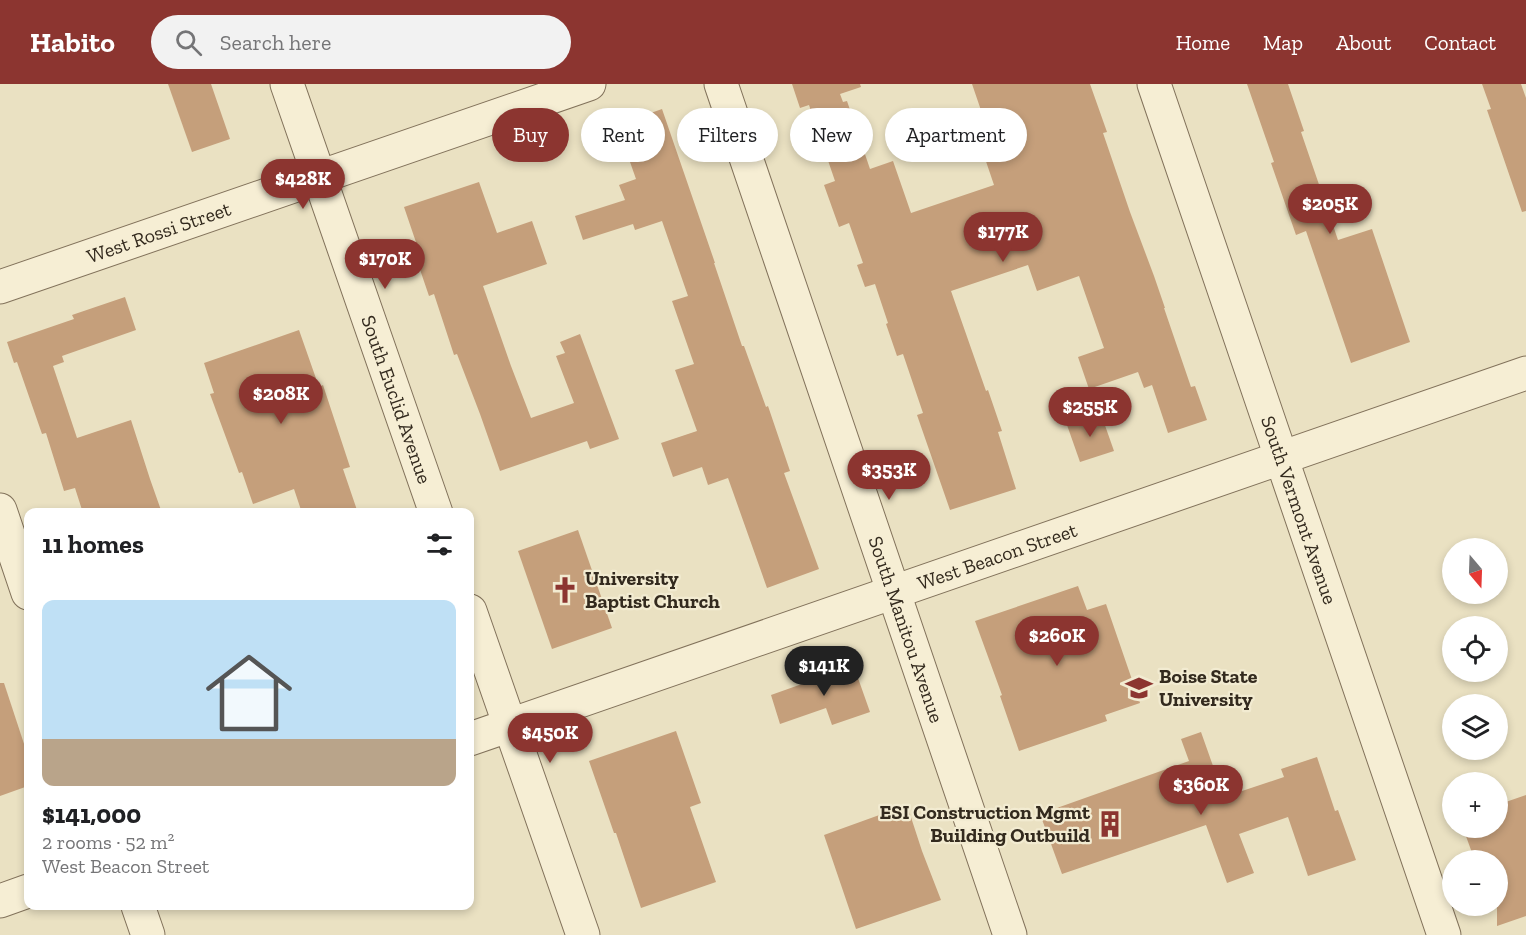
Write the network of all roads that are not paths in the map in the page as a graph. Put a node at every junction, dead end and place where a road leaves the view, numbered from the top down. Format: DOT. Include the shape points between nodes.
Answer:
graph roads {
  1 [pos="287,84"];
  2 [pos="589,84"];
  3 [pos="721,84"];
  4 [pos="1154,84"];
  5 [pos="319,177"];
  6 [pos="0,287"];
  7 [pos="1526,373"];
  8 [pos="1281,458"];
  9 [pos="434,508"];
  10 [pos="0,510"];
  11 [pos="24,581"];
  12 [pos="893,592"];
  13 [pos="474,623"];
  14 [pos="509,725"];
  15 [pos="474,738"];
  16 [pos="24,892"];
  17 [pos="0,901"];
  18 [pos="139,910"];
  19 [pos="148,935"];
  20 [pos="583,935"];
  21 [pos="1010,935"];
  22 [pos="1443,935"];
  1 -- 5 [label="street, South Euclid Avenue"];
  2 -- 5 [label="street, West Rossi Street"];
  3 -- 12 [label="street, South Manitou Avenue"];
  4 -- 8 [label="street, South Vermont Avenue"];
  5 -- 6 [label="street, West Rossi Street"];
  5 -- 9 [label="street, South Euclid Avenue"];
  7 -- 8 [label="street, West Beacon Street"];
  8 -- 12 [label="street, West Beacon Street"];
  8 -- 22 [label="street, South Vermont Avenue"];
  10 -- 11 [label="street"];
  12 -- 14 [label="street, West Beacon Street"];
  12 -- 21 [label="street, South Manitou Avenue"];
  13 -- 14 [label="street"];
  14 -- 15 [label="street, West Beacon Street"];
  14 -- 20 [label="street"];
  16 -- 17 [label="street"];
  18 -- 19 [label="street"];
}
